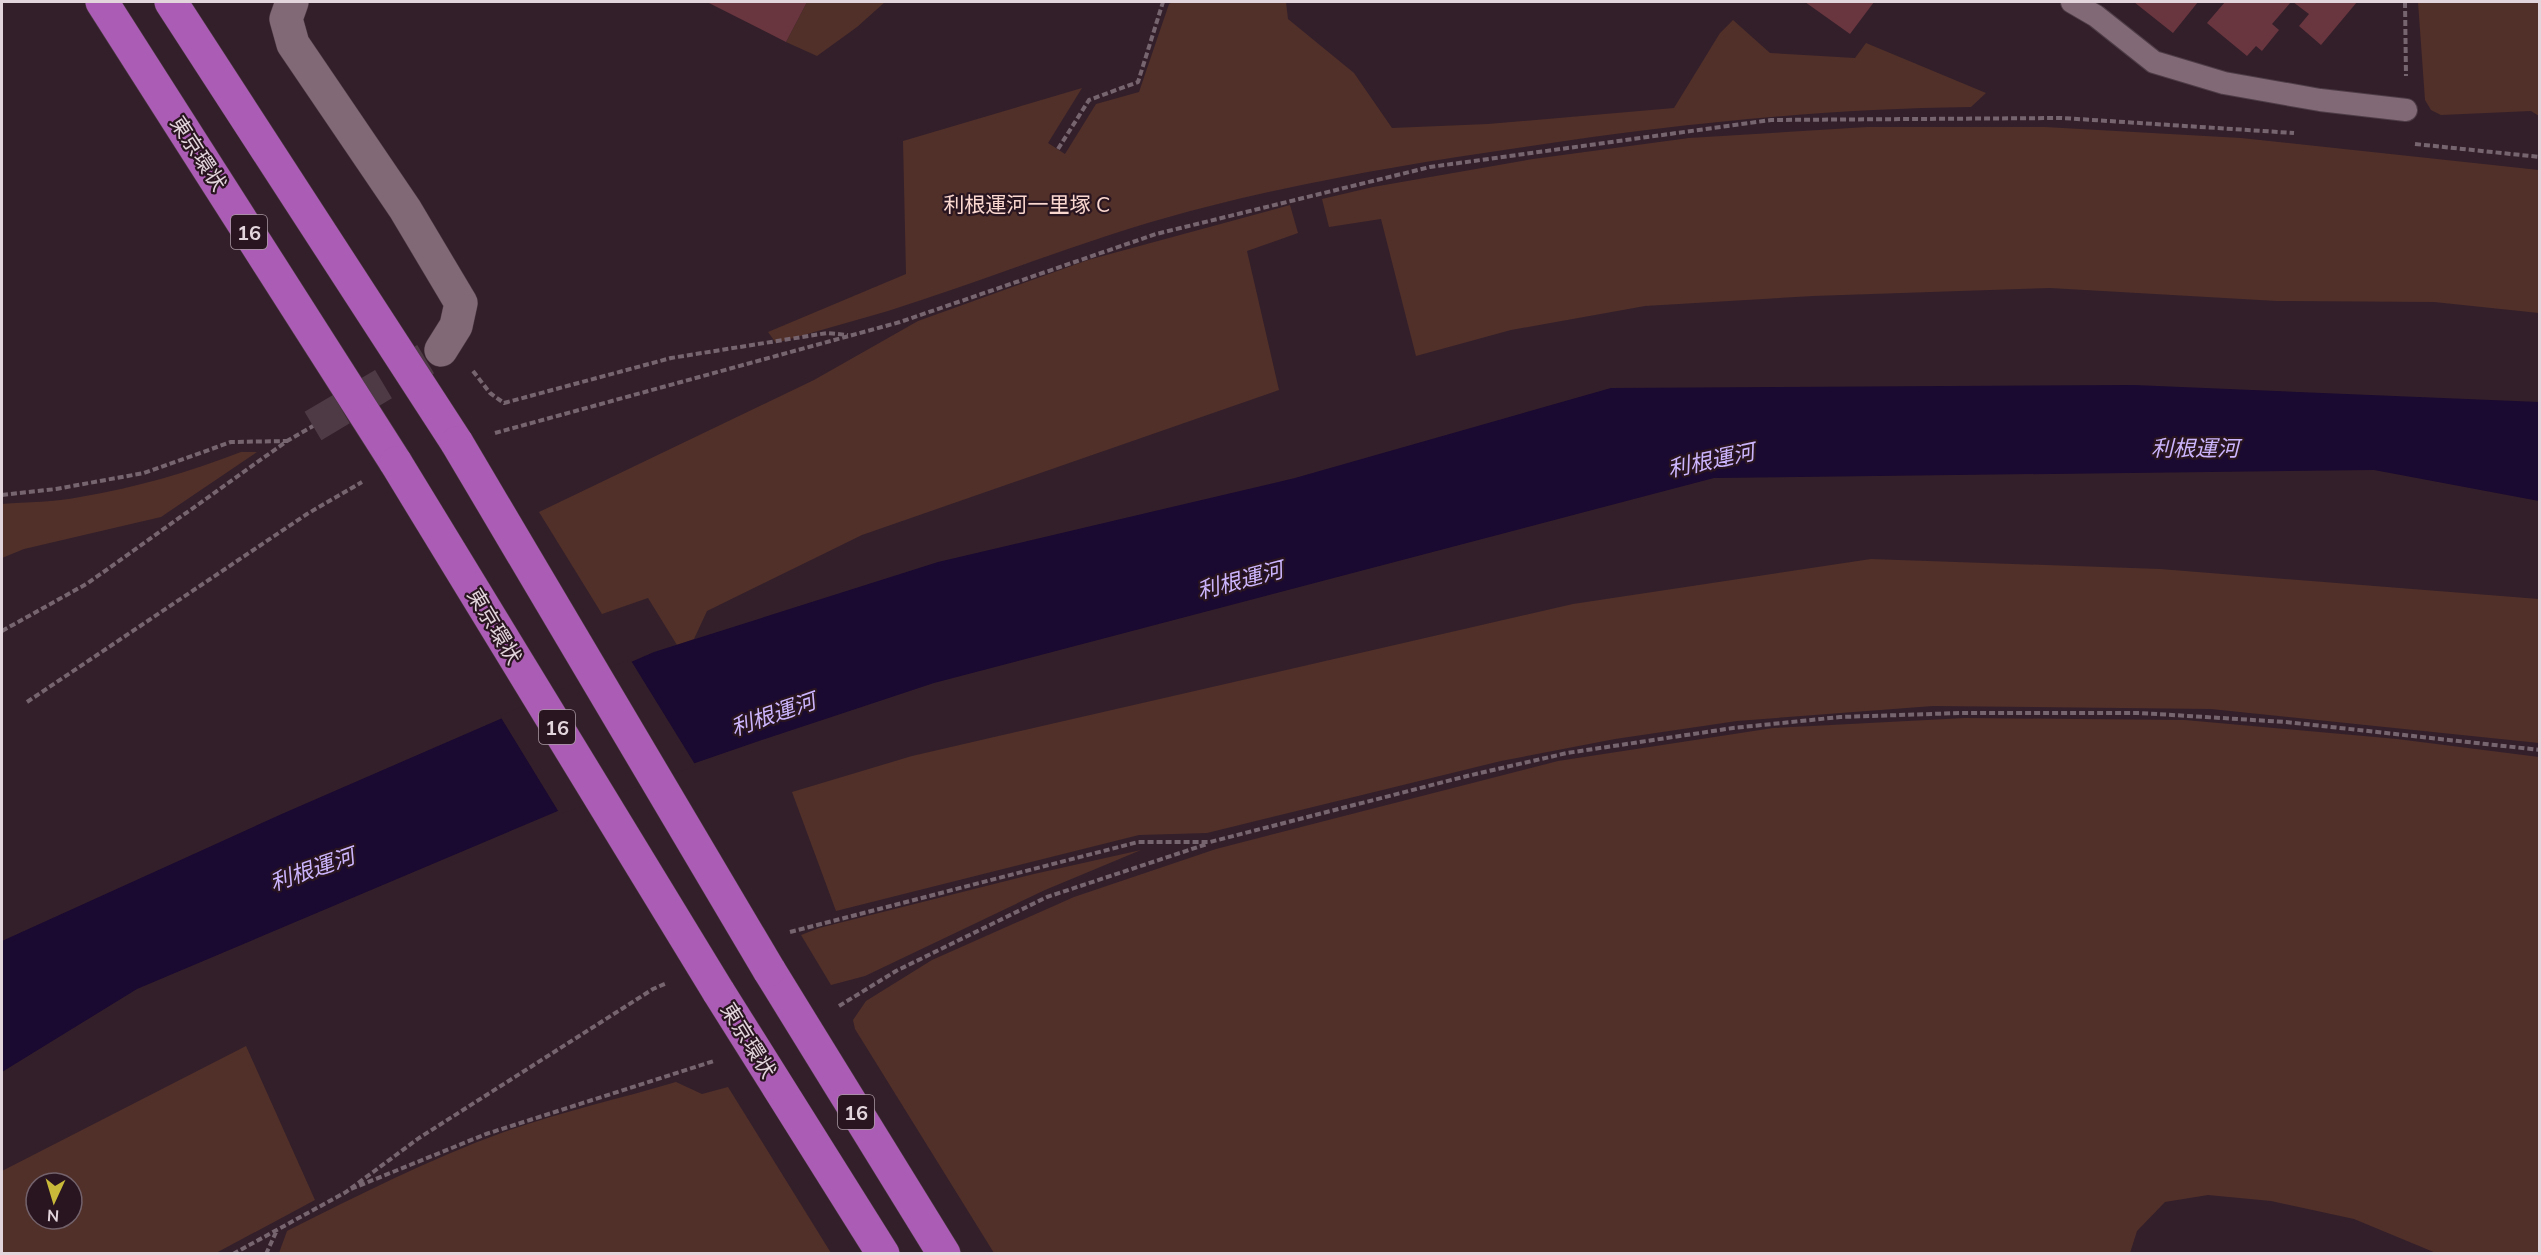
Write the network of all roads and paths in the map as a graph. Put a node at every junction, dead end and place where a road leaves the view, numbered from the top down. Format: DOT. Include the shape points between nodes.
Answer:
graph roads {
  1 [pos="102,2"];
  2 [pos="171,2"];
  3 [pos="292,2"];
  4 [pos="1163,2"];
  5 [pos="2072,2"];
  6 [pos="2405,2"];
  7 [pos="2406,110"];
  8 [pos="2297,134"];
  9 [pos="2403,142"];
  10 [pos="1058,149"];
  11 [pos="2540,157"];
  12 [pos="852,335"];
  13 [pos="445,345"];
  14 [pos="313,426"];
  15 [pos="287,441"];
  16 [pos="457,443"];
  17 [pos="396,463"];
  18 [pos="2,495"];
  19 [pos="2,631"];
  20 [pos="27,702"];
  21 [pos="2540,750"];
  22 [pos="782,936"];
  23 [pos="674,980"];
  24 [pos="277,1229"];
  25 [pos="233,1254"];
  26 [pos="266,1254"];
  27 [pos="884,1254"];
  28 [pos="944,1254"];
  1 -- 17 [label="highway, 東京環状 / 16"];
  2 -- 16 [label="highway, 16"];
  3 -- 13 [label="street" via="286,19 293,44 405,209 461,303 456,326"];
  4 -- 10 [label="path" via="1138,82 1089,100"];
  5 -- 7 [label="lane" via="2154,62 2224,83"];
  6 -- 7 [label="path"];
  8 -- 12 [label="path" via="2062,118 1771,120 1524,154 1430,168 1156,234"];
  9 -- 11 [label="path"];
  12 -- 13 [label="path" via="827,333 670,358 504,403"];
  12 -- 16 [label="path"];
  14 -- 15 [label="path"];
  15 -- 18 [label="path" via="231,442 144,473"];
  15 -- 19 [label="path" via="88,583"];
  16 -- 28 [label="highway, 16, bridge" via="769,970"];
  17 -- 20 [label="path" via="307,514"];
  17 -- 27 [label="highway, 東京環状 / 16, bridge" via="718,991"];
  21 -- 22 [label="path" via="2286,722 2140,713 1864,716 1732,728 1567,753 1210,842 1138,842 804,927"];
  23 -- 24 [label="path" via="653,989 419,1138 346,1191"];
  24 -- 25 [label="path"];
  24 -- 26 [label="path"];
}
